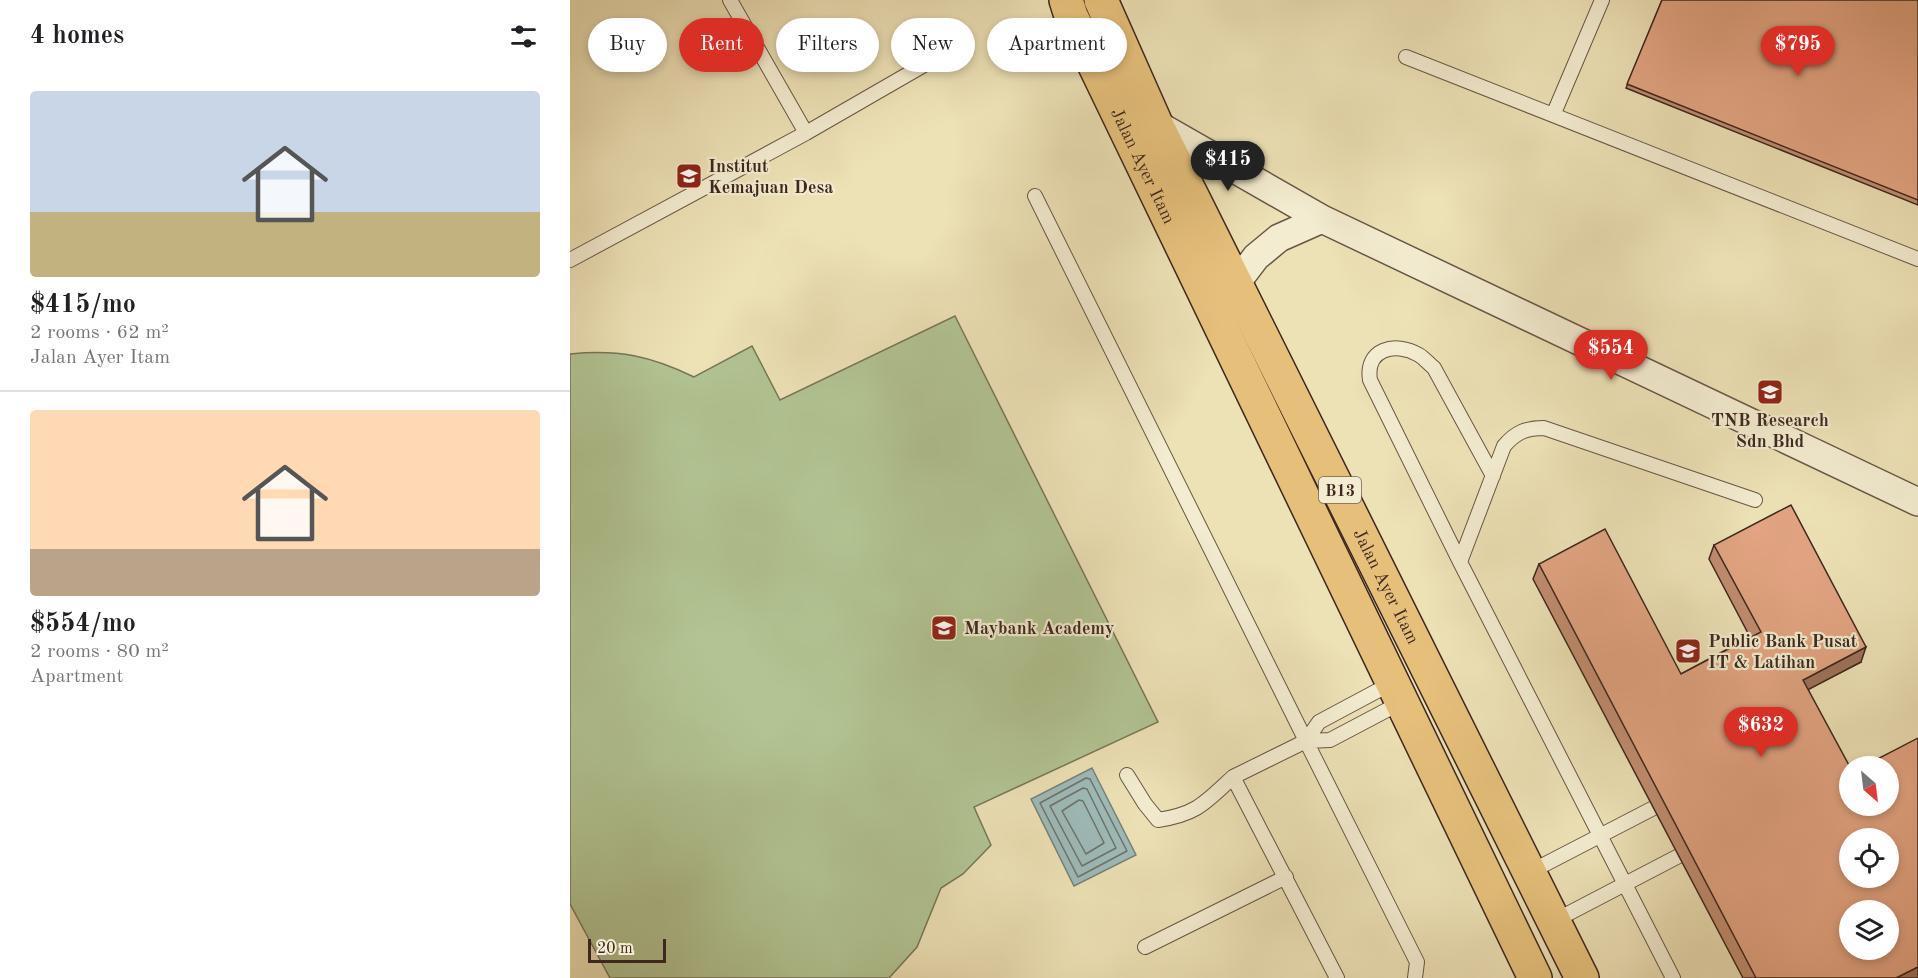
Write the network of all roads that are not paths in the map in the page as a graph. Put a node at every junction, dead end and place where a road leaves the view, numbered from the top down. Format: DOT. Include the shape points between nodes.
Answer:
graph roads {
  1 [pos="730,0"];
  2 [pos="1066,0"];
  3 [pos="1101,0"];
  4 [pos="1602,0"];
  5 [pos="1406,57"];
  6 [pos="912,72"];
  7 [pos="1554,113"];
  8 [pos="1156,124"];
  9 [pos="806,133"];
  10 [pos="1035,196"];
  11 [pos="1322,219"];
  12 [pos="1918,259"];
  13 [pos="570,260"];
  14 [pos="1237,282"];
  15 [pos="1493,476"];
  16 [pos="1755,500"];
  17 [pos="1918,502"];
  18 [pos="1460,562"];
  19 [pos="1397,692"];
  20 [pos="1306,741"];
  21 [pos="1127,775"];
  22 [pos="1233,777"];
  23 [pos="1685,792"];
  24 [pos="1600,837"];
  25 [pos="1710,840"];
  26 [pos="1530,872"];
  27 [pos="1286,877"];
  28 [pos="1624,885"];
  29 [pos="1554,921"];
  30 [pos="1145,947"];
  31 [pos="1337,978"];
  32 [pos="1415,978"];
  33 [pos="1535,978"];
  34 [pos="1582,978"];
  35 [pos="1674,978"];
  1 -- 9 [label="lane"];
  2 -- 19 [label="main road, Jalan Ayer Itam / B13"];
  3 -- 8 [label="main road, Jalan Ayer Itam / B13"];
  4 -- 7 [label="lane"];
  5 -- 7 [label="lane"];
  6 -- 9 [label="lane"];
  7 -- 12 [label="lane"];
  8 -- 11 [label="street"];
  8 -- 14 [label="main road, Jalan Ayer Itam / B13"];
  9 -- 13 [label="lane"];
  10 -- 20 [label="lane"];
  11 -- 14 [label="street" via="1279,237 1256,257"];
  11 -- 17 [label="street"];
  14 -- 26 [label="main road, Jalan Ayer Itam / B13"];
  15 -- 16 [label="lane" via="1504,446 1515,434 1544,428"];
  15 -- 18 [label="lane"];
  15 -- 18 [label="lane" via="1434,368 1419,355 1402,349 1373,356 1368,367 1370,380"];
  18 -- 24 [label="lane"];
  19 -- 20 [label="lane" via="1330,740"];
  19 -- 20 [label="lane" via="1319,722"];
  19 -- 33 [label="main road, Jalan Ayer Itam / B13"];
  20 -- 22 [label="lane"];
  20 -- 32 [label="lane" via="1417,962"];
  21 -- 22 [label="lane" via="1158,820 1182,816 1205,804"];
  22 -- 27 [label="lane"];
  23 -- 24 [label="lane"];
  24 -- 26 [label="lane"];
  24 -- 28 [label="lane"];
  25 -- 28 [label="lane"];
  26 -- 29 [label="main road, Jalan Ayer Itam / B13"];
  27 -- 30 [label="lane"];
  27 -- 31 [label="lane"];
  28 -- 29 [label="lane"];
  28 -- 35 [label="lane"];
  29 -- 34 [label="main road, Jalan Ayer Itam / B13"];
}
